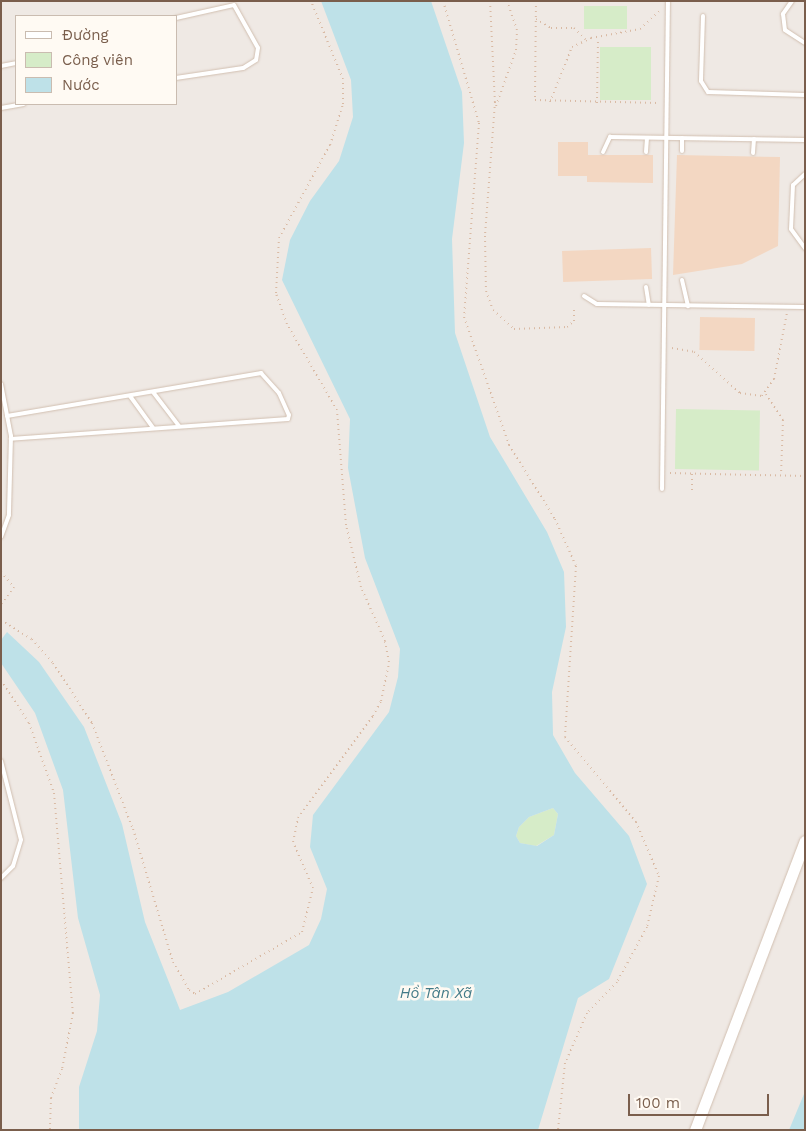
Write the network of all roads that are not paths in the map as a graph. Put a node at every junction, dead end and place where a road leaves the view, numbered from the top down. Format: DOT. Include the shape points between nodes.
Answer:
graph roads {
  1 [pos="668,1"];
  2 [pos="792,1"];
  3 [pos="703,16"];
  4 [pos="178,18"];
  5 [pos="805,42"];
  6 [pos="15,63"];
  7 [pos="1,66"];
  8 [pos="178,78"];
  9 [pos="805,94"];
  10 [pos="18,105"];
  11 [pos="1,108"];
  12 [pos="647,138"];
  13 [pos="664,138"];
  14 [pos="682,138"];
  15 [pos="754,139"];
  16 [pos="805,140"];
  17 [pos="682,150"];
  18 [pos="603,152"];
  19 [pos="646,152"];
  20 [pos="753,153"];
  21 [pos="805,174"];
  22 [pos="805,248"];
  23 [pos="682,280"];
  24 [pos="646,287"];
  25 [pos="584,296"];
  26 [pos="649,305"];
  27 [pos="665,306"];
  28 [pos="688,306"];
  29 [pos="805,307"];
  30 [pos="1,384"];
  31 [pos="153,392"];
  32 [pos="130,396"];
  33 [pos="8,416"];
  34 [pos="179,426"];
  35 [pos="153,428"];
  36 [pos="11,439"];
  37 [pos="662,489"];
  38 [pos="1,537"];
  39 [pos="1,761"];
  40 [pos="805,841"];
  41 [pos="1,878"];
  42 [pos="695,1130"];
  1 -- 13 [label="lane"];
  2 -- 5 [label="lane" via="784,14 786,30"];
  3 -- 9 [label="lane" via="701,81 708,92"];
  4 -- 8 [label="lane" via="234,5 258,48 256,60 243,68"];
  6 -- 7 [label="lane"];
  10 -- 11 [label="lane"];
  12 -- 13 [label="lane"];
  12 -- 18 [label="lane" via="610,137"];
  12 -- 19 [label="lane"];
  13 -- 14 [label="lane"];
  13 -- 27 [label="lane"];
  14 -- 15 [label="lane"];
  14 -- 17 [label="lane"];
  15 -- 16 [label="lane"];
  15 -- 20 [label="lane"];
  21 -- 22 [label="lane" via="792,185 791,229"];
  23 -- 28 [label="lane"];
  24 -- 26 [label="lane"];
  25 -- 26 [label="lane" via="597,304"];
  26 -- 27 [label="lane"];
  27 -- 28 [label="lane"];
  27 -- 37 [label="lane"];
  28 -- 29 [label="lane"];
  30 -- 33 [label="lane"];
  31 -- 32 [label="lane"];
  31 -- 34 [label="lane"];
  31 -- 34 [label="lane" via="261,373 279,393 289,415 288,419"];
  32 -- 33 [label="lane"];
  32 -- 35 [label="lane"];
  33 -- 36 [label="lane"];
  34 -- 35 [label="lane"];
  35 -- 36 [label="lane"];
  36 -- 38 [label="lane" via="9,515"];
  39 -- 41 [label="lane" via="22,840 13,866"];
  40 -- 42 [label="street"];
}
